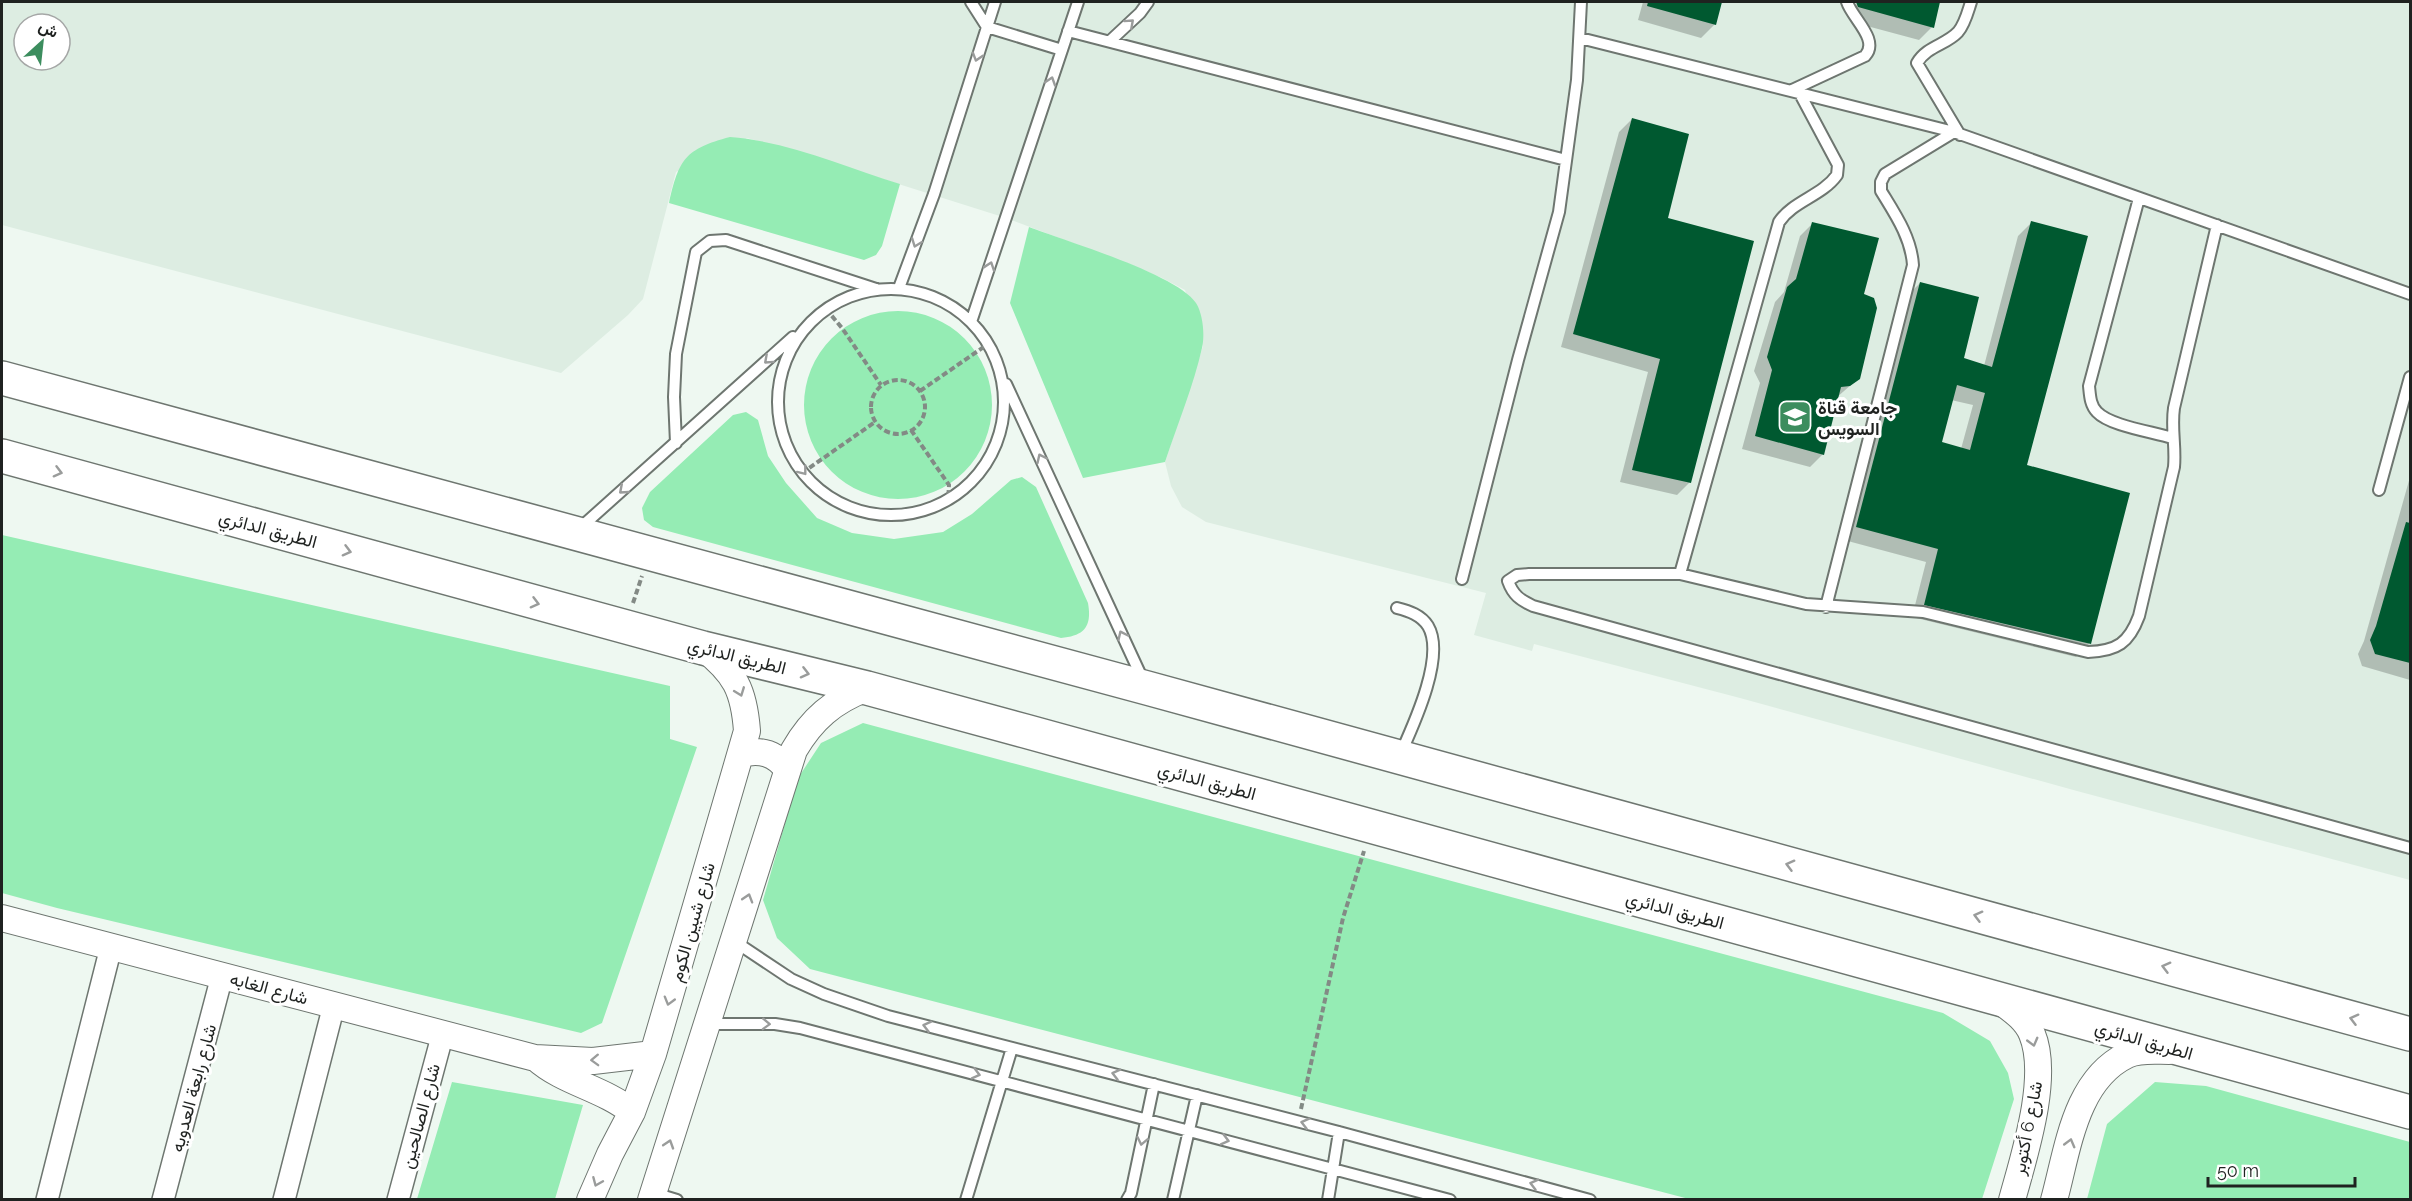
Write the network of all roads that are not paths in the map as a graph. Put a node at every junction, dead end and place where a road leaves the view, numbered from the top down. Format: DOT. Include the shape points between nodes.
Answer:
graph roads {
  1 [pos="971,2"];
  2 [pos="995,2"];
  3 [pos="1078,2"];
  4 [pos="1148,2"];
  5 [pos="1581,2"];
  6 [pos="1847,2"];
  7 [pos="1971,2"];
  8 [pos="987,27"];
  9 [pos="1068,31"];
  10 [pos="1580,38"];
  11 [pos="1110,42"];
  12 [pos="1062,50"];
  13 [pos="1795,91"];
  14 [pos="1957,133"];
  15 [pos="1566,160"];
  16 [pos="2139,198"];
  17 [pos="2217,225"];
  18 [pos="899,288"];
  19 [pos="877,290"];
  20 [pos="2409,290"];
  21 [pos="811,321"];
  22 [pos="971,321"];
  23 [pos="1001,372"];
  24 [pos="2410,377"];
  25 [pos="2,378"];
  26 [pos="2172,438"];
  27 [pos="676,443"];
  28 [pos="2,456"];
  29 [pos="2379,490"];
  30 [pos="574,533"];
  31 [pos="1680,574"];
  32 [pos="1462,579"];
  33 [pos="1826,607"];
  34 [pos="1397,608"];
  35 [pos="703,648"];
  36 [pos="867,688"];
  37 [pos="1147,688"];
  38 [pos="741,754"];
  39 [pos="1399,758"];
  40 [pos="787,769"];
  41 [pos="2410,848"];
  42 [pos="2,920"];
  43 [pos="734,941"];
  44 [pos="111,947"];
  45 [pos="222,976"];
  46 [pos="1997,999"];
  47 [pos="334,1005"];
  48 [pos="707,1024"];
  49 [pos="443,1033"];
  50 [pos="2410,1034"];
  51 [pos="1012,1048"];
  52 [pos="2181,1050"];
  53 [pos="653,1054"];
  54 [pos="536,1058"];
  55 [pos="1002,1081"];
  56 [pos="1154,1084"];
  57 [pos="1197,1095"];
  58 [pos="632,1112"];
  59 [pos="2410,1112"];
  60 [pos="1146,1119"];
  61 [pos="1190,1130"];
  62 [pos="1339,1132"];
  63 [pos="1332,1167"];
  64 [pos="2014,1192"];
  65 [pos="660,1197"];
  66 [pos="2055,1197"];
  67 [pos="47,1200"];
  68 [pos="163,1200"];
  69 [pos="284,1200"];
  70 [pos="398,1200"];
  71 [pos="590,1200"];
  72 [pos="966,1200"];
  73 [pos="1127,1200"];
  74 [pos="1173,1200"];
  75 [pos="1328,1200"];
  76 [pos="1450,1200"];
  77 [pos="1590,1200"];
  1 -- 8 [label="lane"];
  2 -- 8 [label="lane"];
  3 -- 9 [label="lane"];
  11 -- 4 [label="lane, one-way"];
  5 -- 10 [label="lane"];
  6 -- 13 [label="lane" via="1870,42 1870,52"];
  7 -- 14 [label="lane" via="1960,31 1928,50 1917,63"];
  8 -- 12 [label="lane"];
  8 -- 18 [label="lane, one-way" via="934,194"];
  9 -- 11 [label="lane"];
  9 -- 12 [label="lane"];
  10 -- 13 [label="lane"];
  10 -- 15 [label="lane"];
  11 -- 15 [label="lane"];
  22 -- 12 [label="lane, one-way"];
  13 -- 14 [label="lane"];
  13 -- 31 [label="lane" via="1838,165 1838,175 1786,212 1779,222"];
  14 -- 16 [label="lane"];
  14 -- 33 [label="lane" via="1885,174 1881,182 1881,190 1908,237 1913,265"];
  15 -- 32 [label="lane" via="1559,212"];
  16 -- 17 [label="lane"];
  16 -- 26 [label="lane" via="2089,386 2090,400 2097,412 2109,420"];
  17 -- 20 [label="lane"];
  17 -- 26 [label="lane" via="2174,408"];
  18 -- 19 [label="lane"];
  18 -- 22 [label="lane" via="947,304"];
  19 -- 21 [label="lane" via="850,296"];
  19 -- 27 [label="lane" via="726,240 710,241 696,252 676,354"];
  21 -- 23 [label="lane" via="791,347 780,378 777,412 785,444 802,473 825,495 854,509 885,516 918,513 948,501 971,483 990,459 1001,432 1005,402"];
  21 -- 27 [label="lane, one-way"];
  22 -- 23 [label="lane"];
  37 -- 23 [label="lane, one-way"];
  24 -- 29 [label="lane"];
  25 -- 30 [label="main road"];
  26 -- 33 [label="lane" via="2174,467 2139,616 2133,632 2121,644 2105,651 2088,652 1923,612"];
  27 -- 30 [label="lane, one-way"];
  28 -- 35 [label="main road, الطريق الدائري, one-way"];
  30 -- 37 [label="main road" via="644,570"];
  31 -- 33 [label="lane" via="1780,600"];
  31 -- 41 [label="lane" via="1529,574 1517,575 1508,582 1512,593 1533,606"];
  34 -- 39 [label="lane" via="1415,613 1428,626 1434,643 1424,694"];
  35 -- 36 [label="main road, الطريق الدائري, one-way"];
  35 -- 38 [label="street, شارع شبين الكوم, one-way" via="722,663 737,683 747,731"];
  36 -- 40 [label="street" via="832,705 816,718 799,741"];
  36 -- 46 [label="main road, الطريق الدائري"];
  37 -- 39 [label="main road"];
  38 -- 40 [label="street" via="767,753"];
  38 -- 53 [label="street, شارع شبين الكوم, one-way"];
  50 -- 39 [label="main road, one-way"];
  43 -- 40 [label="street, one-way"];
  42 -- 44 [label="street, شارع الغابه"];
  43 -- 48 [label="street"];
  51 -- 43 [label="lane, one-way" via="888,1016 824,994 791,979"];
  44 -- 45 [label="street, شارع الغابه"];
  44 -- 67 [label="street"];
  45 -- 47 [label="street, شارع الغابه"];
  45 -- 68 [label="street, شارع رابعة العدويه"];
  46 -- 52 [label="main road, الطريق الدائري"];
  46 -- 64 [label="street, شارع 6 أكتوبر, one-way" via="2018,1014 2032,1034 2038,1067 2036,1102"];
  47 -- 49 [label="street, شارع الغابه"];
  47 -- 69 [label="street"];
  48 -- 55 [label="lane, one-way" via="800,1028"];
  65 -- 48 [label="street, one-way"];
  49 -- 54 [label="street, شارع الغابه"];
  49 -- 70 [label="street, شارع الصالحين"];
  51 -- 55 [label="lane"];
  56 -- 51 [label="lane, one-way"];
  52 -- 59 [label="main road, الطريق الدائري"];
  66 -- 52 [label="street, one-way" via="2077,1117 2096,1080 2129,1054"];
  53 -- 54 [label="street, شارع الغابه, one-way" via="593,1061"];
  53 -- 58 [label="street, شارع شبين الكوم"];
  54 -- 58 [label="street, شارع الغابه" via="548,1069 606,1094"];
  55 -- 60 [label="lane"];
  55 -- 72 [label="lane"];
  56 -- 57 [label="lane"];
  56 -- 60 [label="lane"];
  57 -- 61 [label="lane"];
  62 -- 57 [label="lane, one-way"];
  58 -- 71 [label="street, شارع شبين الكوم, one-way"];
  60 -- 61 [label="lane"];
  60 -- 73 [label="lane, one-way"];
  61 -- 63 [label="lane, one-way"];
  61 -- 74 [label="lane"];
  62 -- 63 [label="lane"];
  77 -- 62 [label="lane, one-way"];
  63 -- 75 [label="lane"];
  63 -- 76 [label="lane"];
  64 -- 66 [label="street"];
}
